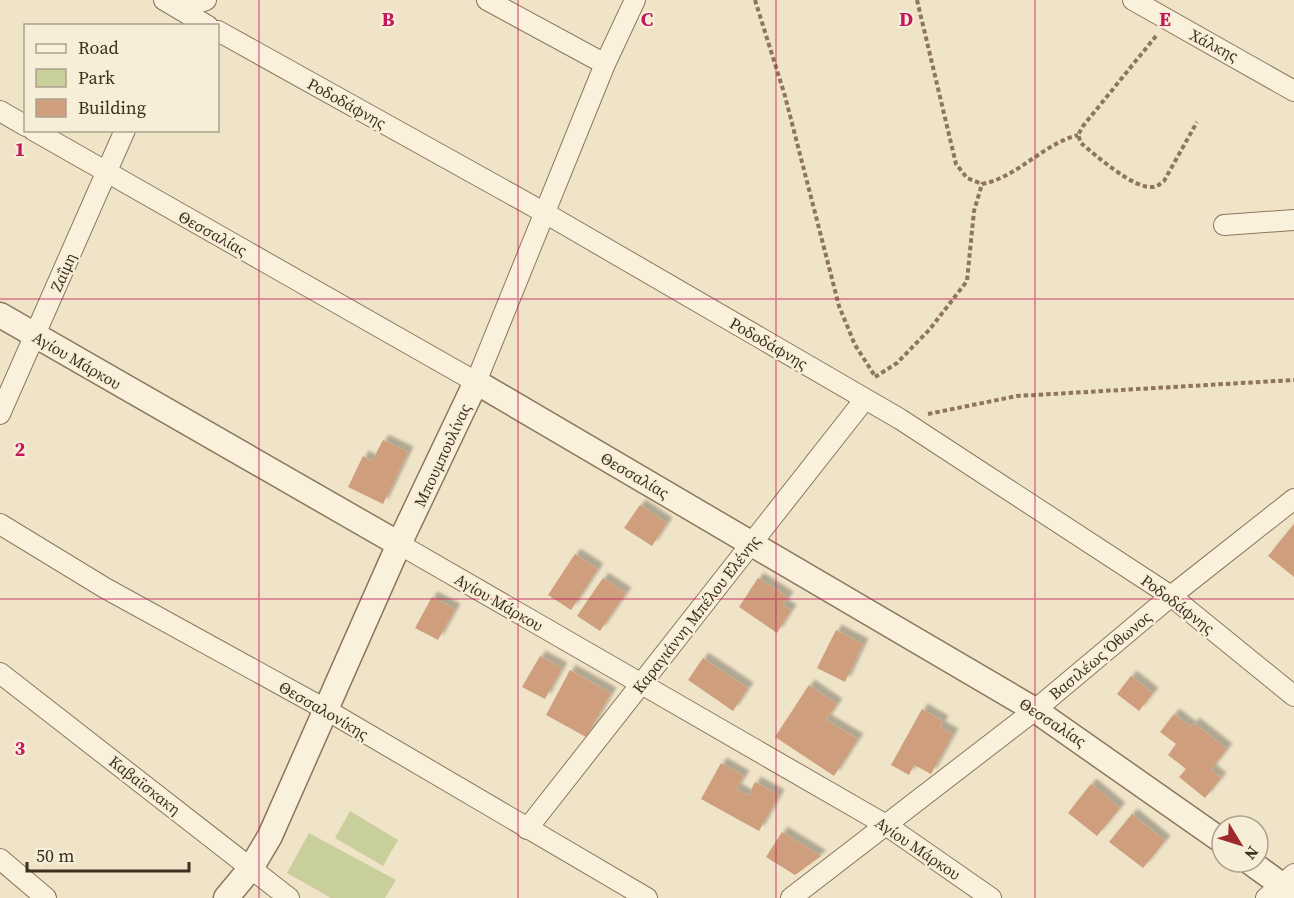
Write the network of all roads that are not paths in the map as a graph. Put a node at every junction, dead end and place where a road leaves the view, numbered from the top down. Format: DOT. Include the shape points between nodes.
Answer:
graph roads {
  1 [pos="206,0"];
  2 [pos="487,0"];
  3 [pos="635,0"];
  4 [pos="1133,0"];
  5 [pos="175,9"];
  6 [pos="204,24"];
  7 [pos="219,32"];
  8 [pos="605,64"];
  9 [pos="1294,91"];
  10 [pos="0,111"];
  11 [pos="24,125"];
  12 [pos="36,132"];
  13 [pos="124,132"];
  14 [pos="106,173"];
  15 [pos="545,213"];
  16 [pos="1294,220"];
  17 [pos="1224,225"];
  18 [pos="0,315"];
  19 [pos="35,336"];
  20 [pos="476,382"];
  21 [pos="866,399"];
  22 [pos="0,414"];
  23 [pos="1294,499"];
  24 [pos="0,524"];
  25 [pos="399,544"];
  26 [pos="751,544"];
  27 [pos="1171,596"];
  28 [pos="0,672"];
  29 [pos="641,683"];
  30 [pos="1294,696"];
  31 [pos="325,709"];
  32 [pos="1035,710"];
  33 [pos="886,825"];
  34 [pos="527,829"];
  35 [pos="1210,833"];
  36 [pos="0,859"];
  37 [pos="251,868"];
  38 [pos="1266,874"];
  39 [pos="1284,888"];
  40 [pos="46,898"];
  41 [pos="226,898"];
  42 [pos="289,898"];
  43 [pos="647,898"];
  44 [pos="791,898"];
  45 [pos="992,898"];
  1 -- 5 [label="street"];
  2 -- 8 [label="street"];
  3 -- 8 [label="street, Μπουμπουλίνας"];
  4 -- 9 [label="street, Χάλκης"];
  5 -- 6 [label="street"];
  7 -- 15 [label="street, Ροδοδάφνης"];
  8 -- 15 [label="street, Μπουμπουλίνας"];
  10 -- 11 [label="street"];
  12 -- 14 [label="street, Θεσσαλίας"];
  13 -- 14 [label="street, Ζαΐμη"];
  14 -- 19 [label="street, Ζαΐμη"];
  14 -- 20 [label="street, Θεσσαλίας"];
  15 -- 20 [label="street, Μπουμπουλίνας"];
  15 -- 21 [label="street, Ροδοδάφνης"];
  16 -- 17 [label="street"];
  18 -- 19 [label="street, Αγίου Μάρκου"];
  19 -- 22 [label="street, Ζαΐμη"];
  19 -- 25 [label="street, Αγίου Μάρκου"];
  20 -- 25 [label="street, Μπουμπουλίνας"];
  20 -- 26 [label="street, Θεσσαλίας"];
  21 -- 26 [label="street, Καραγιάννη Μπέλου Ελένης"];
  21 -- 27 [label="street, Ροδοδάφνης"];
  23 -- 27 [label="street, Βασιλέως Όθωνος"];
  24 -- 31 [label="street, Θεσσαλονίκης" via="105,588"];
  25 -- 29 [label="street, Αγίου Μάρκου"];
  25 -- 31 [label="street, Μπουμπουλίνας"];
  26 -- 29 [label="street, Καραγιάννη Μπέλου Ελένης"];
  26 -- 32 [label="street, Θεσσαλίας"];
  27 -- 30 [label="street, Ροδοδάφνης"];
  27 -- 32 [label="street, Βασιλέως Όθωνος"];
  28 -- 37 [label="street, Καβαϊσκακη"];
  29 -- 33 [label="street, Αγίου Μάρκου"];
  29 -- 34 [label="street, Καραγιάννη Μπέλου Ελένης"];
  31 -- 34 [label="street, Θεσσαλονίκης"];
  31 -- 37 [label="street, Μπουμπουλίνας" via="274,826"];
  32 -- 33 [label="street, Βασιλέως Όθωνος"];
  32 -- 35 [label="street, Θεσσαλίας"];
  33 -- 44 [label="street, Βασιλέως Όθωνος"];
  33 -- 45 [label="street, Αγίου Μάρκου"];
  34 -- 43 [label="street, Θεσσαλονίκης"];
  36 -- 40 [label="street"];
  37 -- 41 [label="street, Μπουμπουλίνας"];
  37 -- 42 [label="street, Καβαϊσκακη"];
  38 -- 39 [label="street"];
}
